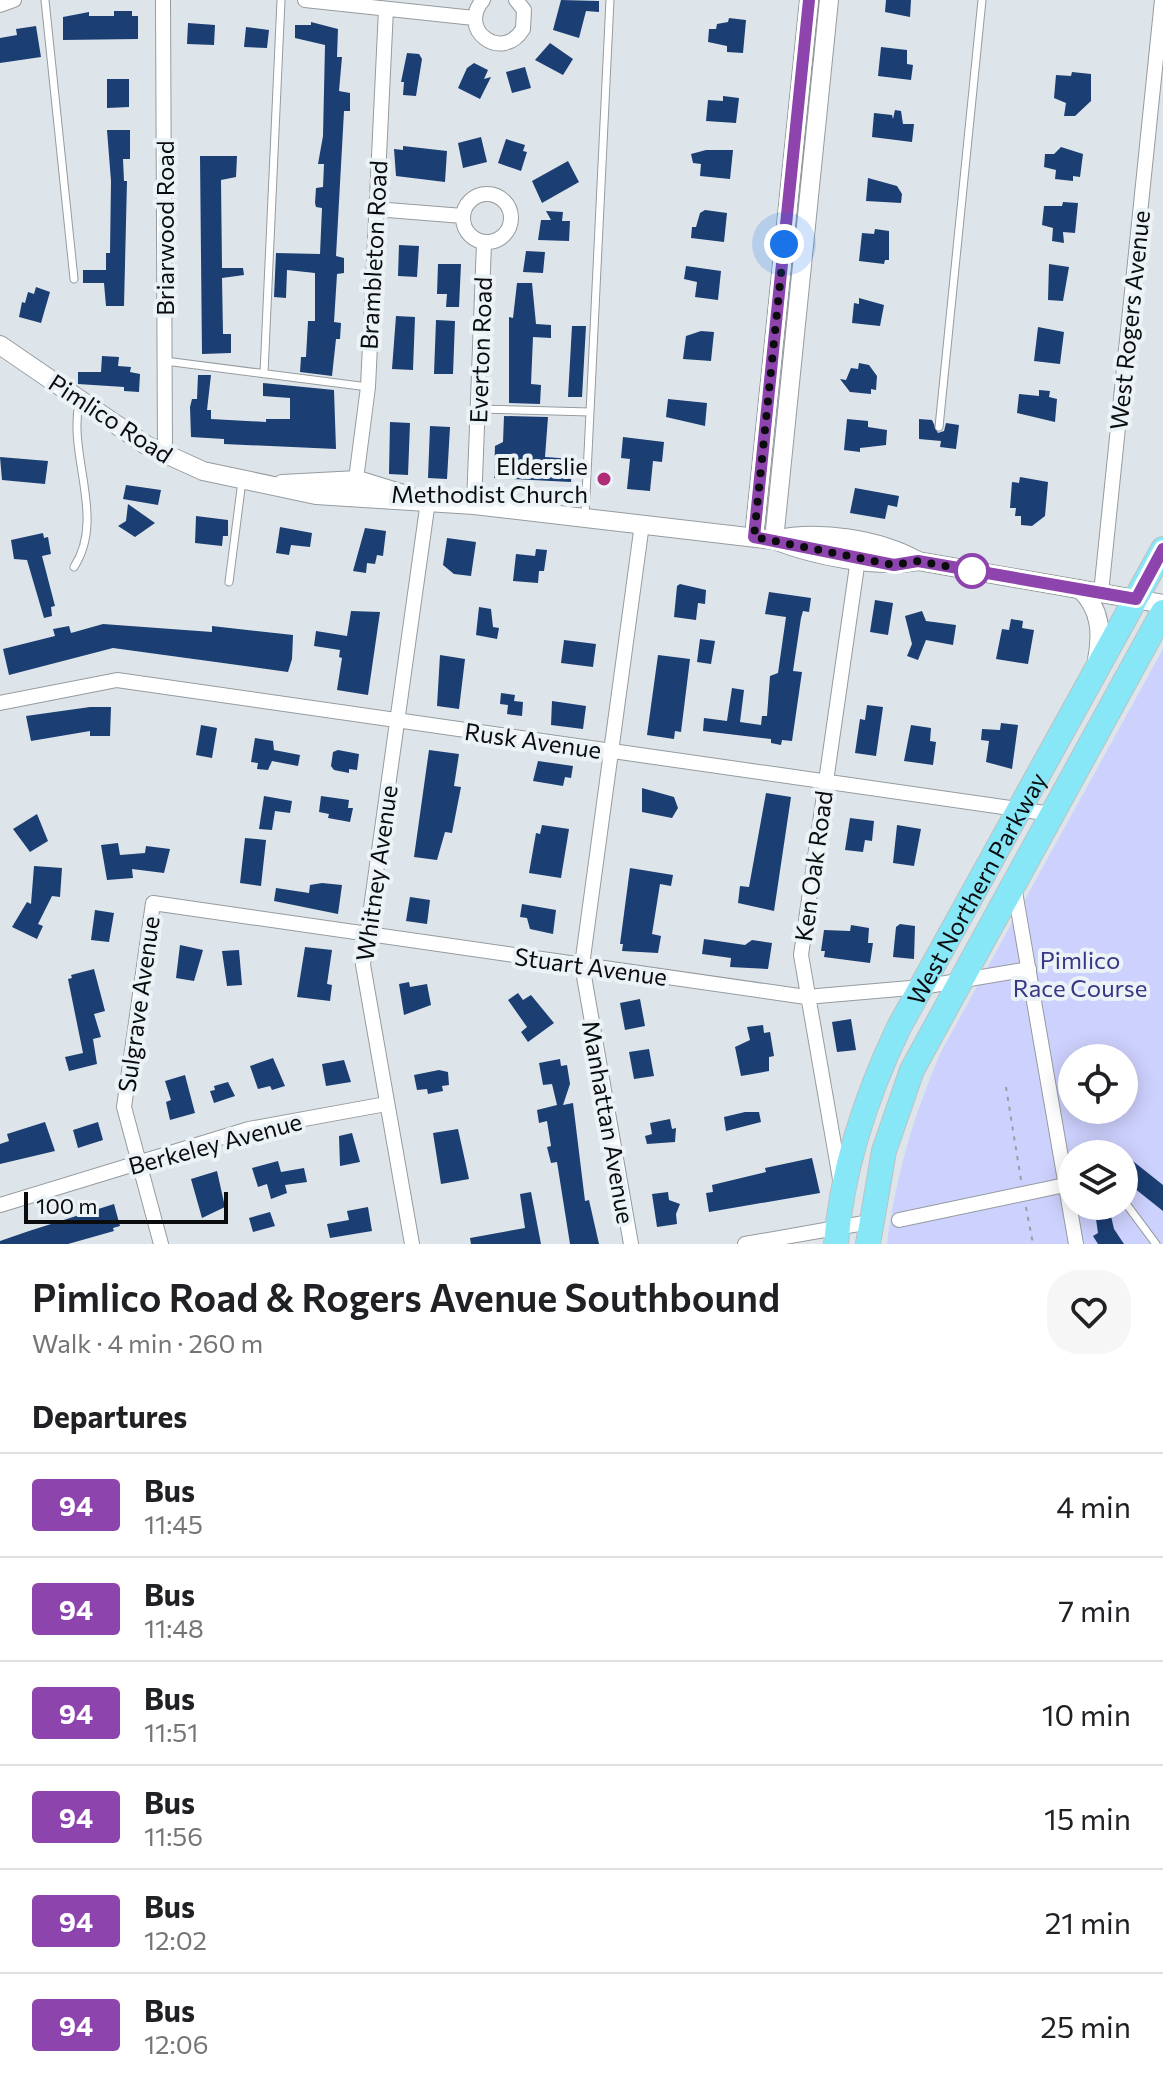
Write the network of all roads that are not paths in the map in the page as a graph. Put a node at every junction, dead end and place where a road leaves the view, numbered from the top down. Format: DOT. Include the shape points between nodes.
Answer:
graph roads {
  1 [pos="14,0"];
  2 [pos="45,0"];
  3 [pos="163,0"];
  4 [pos="281,0"];
  5 [pos="305,0"];
  6 [pos="483,0"];
  7 [pos="516,0"];
  8 [pos="610,0"];
  9 [pos="809,0"];
  10 [pos="829,0"];
  11 [pos="982,0"];
  12 [pos="1162,0"];
  13 [pos="0,5"];
  14 [pos="396,7"];
  15 [pos="474,18"];
  16 [pos="375,209"];
  17 [pos="463,216"];
  18 [pos="484,243"];
  19 [pos="74,279"];
  20 [pos="0,345"];
  21 [pos="165,361"];
  22 [pos="264,373"];
  23 [pos="368,387"];
  24 [pos="80,400"];
  25 [pos="478,409"];
  26 [pos="590,412"];
  27 [pos="939,427"];
  28 [pos="165,455"];
  29 [pos="243,479"];
  30 [pos="358,480"];
  31 [pos="276,486"];
  32 [pos="350,498"];
  33 [pos="428,501"];
  34 [pos="474,505"];
  35 [pos="585,517"];
  36 [pos="642,524"];
  37 [pos="754,537"];
  38 [pos="774,540"];
  39 [pos="850,541"];
  40 [pos="1163,549"];
  41 [pos="858,559"];
  42 [pos="918,561"];
  43 [pos="74,567"];
  44 [pos="229,582"];
  45 [pos="1080,589"];
  46 [pos="1101,593"];
  47 [pos="1136,599"];
  48 [pos="1163,604"];
  49 [pos="1163,612"];
  50 [pos="1095,674"];
  51 [pos="0,703"];
  52 [pos="398,720"];
  53 [pos="611,751"];
  54 [pos="824,781"];
  55 [pos="1020,809"];
  56 [pos="1052,814"];
  57 [pos="1014,883"];
  58 [pos="153,903"];
  59 [pos="365,934"];
  60 [pos="582,965"];
  61 [pos="1029,969"];
  62 [pos="960,980"];
  63 [pos="922,987"];
  64 [pos="806,997"];
  65 [pos="386,1104"];
  66 [pos="1058,1143"];
  67 [pos="137,1164"];
  68 [pos="1058,1186"];
  69 [pos="843,1191"];
  70 [pos="0,1205"];
  71 [pos="899,1220"];
  72 [pos="1072,1220"];
  73 [pos="1138,1220"];
  74 [pos="869,1233"];
  75 [pos="837,1236"];
  76 [pos="161,1244"];
  77 [pos="412,1244"];
  78 [pos="631,1244"];
  79 [pos="745,1244"];
  80 [pos="1076,1244"];
  81 [pos="1156,1244"];
  1 -- 13 [label="street"];
  2 -- 19 [label="lane"];
  3 -- 21 [label="street, Briarwood Road"];
  4 -- 22 [label="lane"];
  5 -- 14 [label="street"];
  6 -- 15 [label="street"];
  7 -- 15 [label="street" via="525,20 512,41 488,42"];
  8 -- 26 [label="lane"];
  9 -- 37 [label="street"];
  10 -- 38 [label="street"];
  11 -- 27 [label="lane"];
  12 -- 46 [label="street, West Rogers Avenue"];
  14 -- 15 [label="street"];
  14 -- 16 [label="street, Brambleton Road"];
  16 -- 17 [label="street"];
  16 -- 23 [label="street, Brambleton Road"];
  17 -- 18 [label="street" via="466,232"];
  17 -- 18 [label="street" via="469,202 480,195 505,202 511,214 506,234"];
  18 -- 25 [label="street, Everton Road"];
  20 -- 24 [label="street, Pimlico Road"];
  21 -- 22 [label="lane"];
  21 -- 28 [label="street, Briarwood Road"];
  22 -- 23 [label="lane"];
  23 -- 30 [label="street, Brambleton Road"];
  24 -- 28 [label="street, Pimlico Road"];
  24 -- 43 [label="lane" via="74,426 89,521 83,554"];
  25 -- 26 [label="lane"];
  25 -- 34 [label="street, Everton Road"];
  26 -- 35 [label="lane"];
  28 -- 29 [label="street, Pimlico Road" via="203,471"];
  29 -- 31 [label="street, Pimlico Road"];
  29 -- 44 [label="lane"];
  30 -- 31 [label="street, Pimlico Road"];
  30 -- 32 [label="street, Brambleton Road"];
  30 -- 33 [label="street, Pimlico Road"];
  31 -- 32 [label="street, Pimlico Road"];
  32 -- 33 [label="street, Pimlico Road"];
  33 -- 34 [label="street, Pimlico Road"];
  33 -- 52 [label="street, Whitney Avenue"];
  34 -- 35 [label="street, Pimlico Road"];
  35 -- 36 [label="street, Pimlico Road"];
  36 -- 37 [label="street, Pimlico Road"];
  36 -- 53 [label="street, Manhattan Avenue"];
  37 -- 38 [label="street, Pimlico Road"];
  38 -- 39 [label="street, Pimlico Road" via="797,534"];
  38 -- 41 [label="street, Pimlico Road"];
  39 -- 41 [label="street"];
  39 -- 42 [label="street, Pimlico Road" via="897,549"];
  40 -- 47 [label="main road, West Northern Parkway"];
  41 -- 42 [label="street, Pimlico Road" via="894,565"];
  41 -- 54 [label="street, Ken Oak Road"];
  42 -- 45 [label="street, Pimlico Road"];
  45 -- 46 [label="street, Pimlico Road"];
  45 -- 50 [label="street" via="1099,620"];
  46 -- 47 [label="street, Pimlico Road"];
  47 -- 48 [label="street, Pimlico Road"];
  47 -- 50 [label="main road, West Northern Parkway"];
  49 -- 56 [label="main road, West Northern Parkway"];
  50 -- 55 [label="main road, West Northern Parkway"];
  51 -- 52 [label="street, Rusk Avenue" via="117,680"];
  52 -- 53 [label="street, Rusk Avenue"];
  52 -- 59 [label="street, Whitney Avenue"];
  53 -- 54 [label="street, Rusk Avenue"];
  53 -- 60 [label="street, Manhattan Avenue"];
  54 -- 55 [label="street, Rusk Avenue"];
  54 -- 64 [label="street, Ken Oak Road" via="801,945"];
  55 -- 56 [label="street, Rusk Avenue"];
  55 -- 63 [label="main road, West Northern Parkway"];
  56 -- 57 [label="main road, West Northern Parkway"];
  57 -- 61 [label="street"];
  57 -- 62 [label="main road, West Northern Parkway"];
  58 -- 59 [label="street, Stuart Avenue"];
  58 -- 67 [label="street, Sulgrave Avenue" via="124,1107"];
  59 -- 60 [label="street, Stuart Avenue"];
  59 -- 65 [label="street, Whitney Avenue" via="363,974"];
  60 -- 64 [label="street, Stuart Avenue"];
  60 -- 78 [label="street, Manhattan Avenue"];
  61 -- 62 [label="street, Stuart Avenue"];
  61 -- 66 [label="street"];
  62 -- 63 [label="street, Stuart Avenue"];
  62 -- 74 [label="main road, West Northern Parkway" via="898,1105 880,1164"];
  63 -- 64 [label="street, Stuart Avenue"];
  63 -- 69 [label="main road, West Northern Parkway" via="869,1094"];
  64 -- 69 [label="street, Ken Oak Road"];
  65 -- 67 [label="street, Berkeley Avenue" via="270,1123"];
  65 -- 77 [label="street, Whitney Avenue"];
  67 -- 70 [label="street, Berkeley Avenue"];
  67 -- 76 [label="street, Sulgrave Avenue"];
  68 -- 71 [label="street"];
  69 -- 75 [label="main road, West Northern Parkway"];
  72 -- 80 [label="street"];
  73 -- 81 [label="lane"];
  74 -- 75 [label="street"];
  75 -- 79 [label="street"];
}
